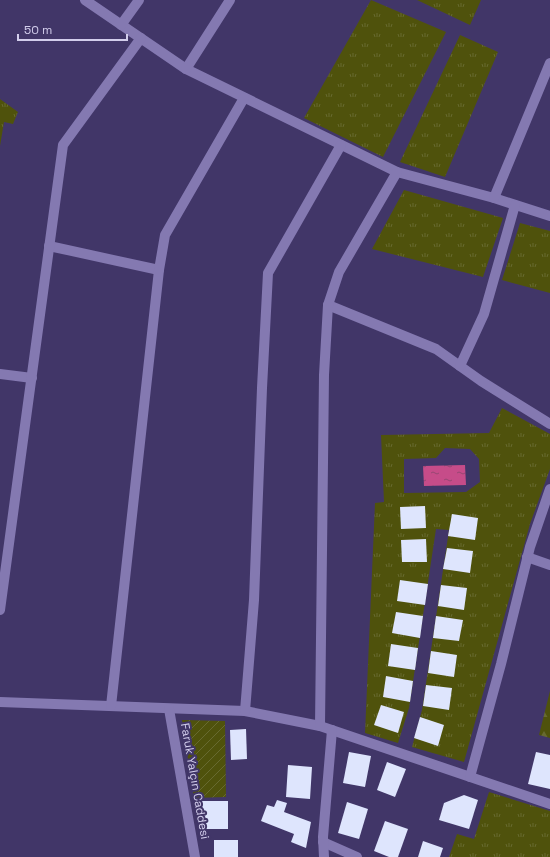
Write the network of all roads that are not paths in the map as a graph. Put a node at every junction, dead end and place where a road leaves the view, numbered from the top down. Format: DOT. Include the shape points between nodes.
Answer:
graph roads {
  1 [pos="85,0"];
  2 [pos="139,0"];
  3 [pos="230,0"];
  4 [pos="122,25"];
  5 [pos="141,38"];
  6 [pos="550,63"];
  7 [pos="186,69"];
  8 [pos="244,98"];
  9 [pos="341,145"];
  10 [pos="397,172"];
  11 [pos="494,198"];
  12 [pos="516,205"];
  13 [pos="550,216"];
  14 [pos="49,246"];
  15 [pos="160,270"];
  16 [pos="328,305"];
  17 [pos="460,366"];
  18 [pos="0,374"];
  19 [pos="32,378"];
  20 [pos="550,424"];
  21 [pos="550,489"];
  22 [pos="527,557"];
  23 [pos="550,564"];
  24 [pos="0,610"];
  25 [pos="0,702"];
  26 [pos="111,706"];
  27 [pos="169,709"];
  28 [pos="245,711"];
  29 [pos="320,726"];
  30 [pos="332,730"];
  31 [pos="470,777"];
  32 [pos="550,804"];
  33 [pos="323,842"];
  34 [pos="195,857"];
  35 [pos="324,857"];
  36 [pos="357,857"];
  1 -- 4 [label="street"];
  2 -- 4 [label="street"];
  3 -- 7 [label="street"];
  4 -- 5 [label="street"];
  5 -- 7 [label="street"];
  5 -- 14 [label="street" via="63,145"];
  6 -- 11 [label="street"];
  7 -- 8 [label="street"];
  8 -- 9 [label="street"];
  8 -- 15 [label="street" via="165,235"];
  9 -- 10 [label="street"];
  9 -- 28 [label="street" via="268,273 254,600"];
  10 -- 11 [label="street"];
  10 -- 16 [label="street" via="339,272"];
  11 -- 12 [label="street"];
  12 -- 13 [label="street"];
  12 -- 17 [label="street" via="484,314"];
  14 -- 15 [label="street"];
  14 -- 19 [label="street"];
  15 -- 26 [label="street"];
  16 -- 17 [label="street" via="436,349"];
  16 -- 29 [label="street" via="324,375"];
  17 -- 20 [label="street"];
  18 -- 19 [label="street"];
  19 -- 24 [label="street"];
  21 -- 22 [label="street"];
  22 -- 23 [label="street"];
  22 -- 31 [label="street"];
  25 -- 26 [label="street"];
  26 -- 27 [label="street"];
  27 -- 28 [label="street"];
  27 -- 34 [label="street, Faruk Yalçın Caddesi"];
  28 -- 29 [label="street"];
  29 -- 30 [label="street"];
  30 -- 31 [label="street"];
  30 -- 33 [label="street"];
  31 -- 32 [label="street"];
  33 -- 35 [label="street"];
  33 -- 36 [label="street"];
}
